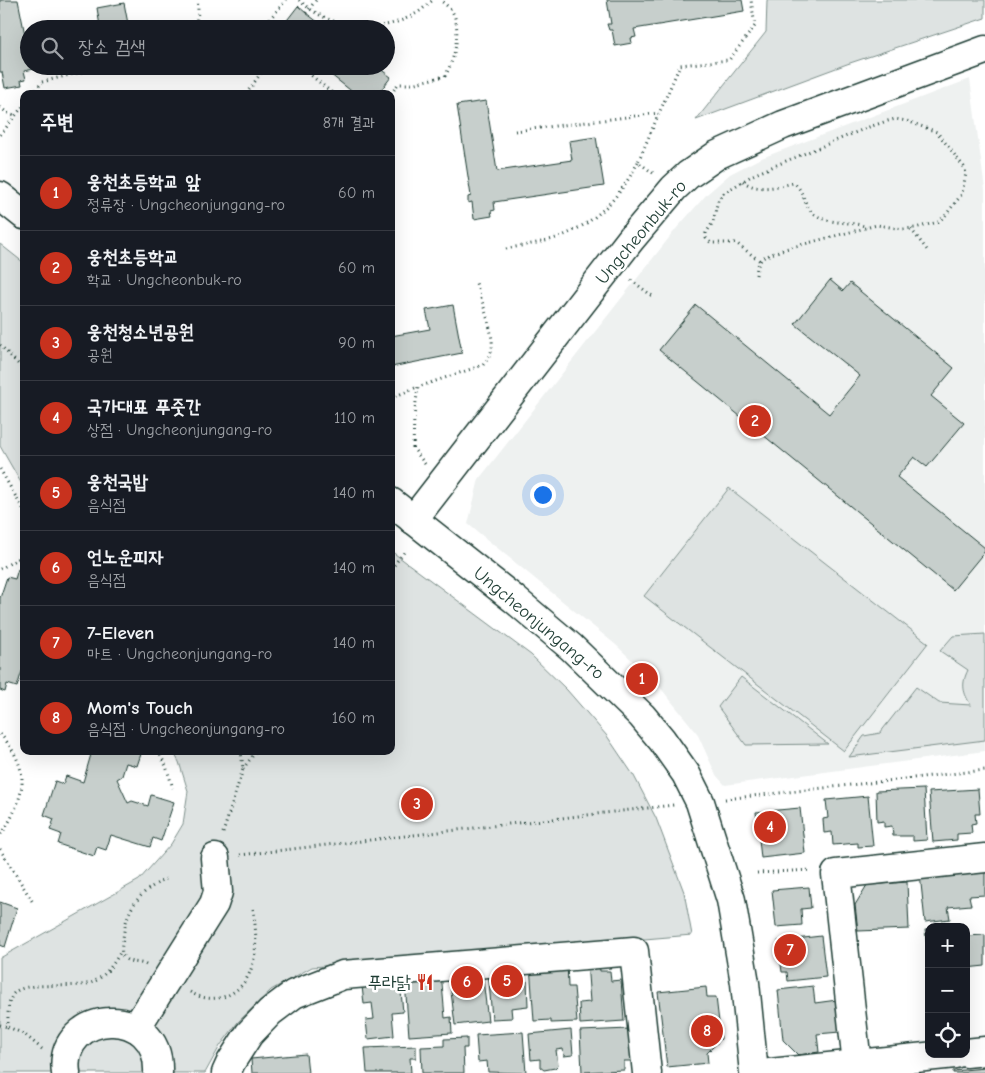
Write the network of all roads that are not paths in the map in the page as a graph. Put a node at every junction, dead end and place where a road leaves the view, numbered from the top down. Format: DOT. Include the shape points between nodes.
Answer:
graph roads {
  1 [pos="985,50"];
  2 [pos="0,196"];
  3 [pos="20,211"];
  4 [pos="395,505"];
  5 [pos="413,520"];
  6 [pos="215,858"];
  7 [pos="985,858"];
  8 [pos="136,1028"];
  9 [pos="985,1051"];
  10 [pos="970,1053"];
  11 [pos="930,1058"];
  12 [pos="857,1069"];
  13 [pos="66,1073"];
  14 [pos="158,1073"];
  15 [pos="226,1073"];
  16 [pos="647,1073"];
  17 [pos="754,1073"];
  18 [pos="770,1073"];
  1 -- 5 [label="street, Ungcheonbuk-ro" via="758,136 717,155 688,176 631,239"];
  2 -- 3 [label="street"];
  4 -- 5 [label="street, Ungcheonjungang-ro"];
  5 -- 17 [label="street, Ungcheonjungang-ro" via="606,679 642,716 686,774 700,802 731,900 745,983"];
  6 -- 8 [label="street" via="218,892 214,904"];
  7 -- 12 [label="street" via="836,874"];
  8 -- 13 [label="street" via="113,1021 98,1022 84,1030 73,1041 67,1055"];
  8 -- 14 [label="street" via="152,1043"];
  9 -- 10 [label="street"];
  11 -- 12 [label="street"];
  12 -- 18 [label="street"];
  15 -- 16 [label="street" via="250,1034 270,1012 294,994 343,975 634,951"];
}
